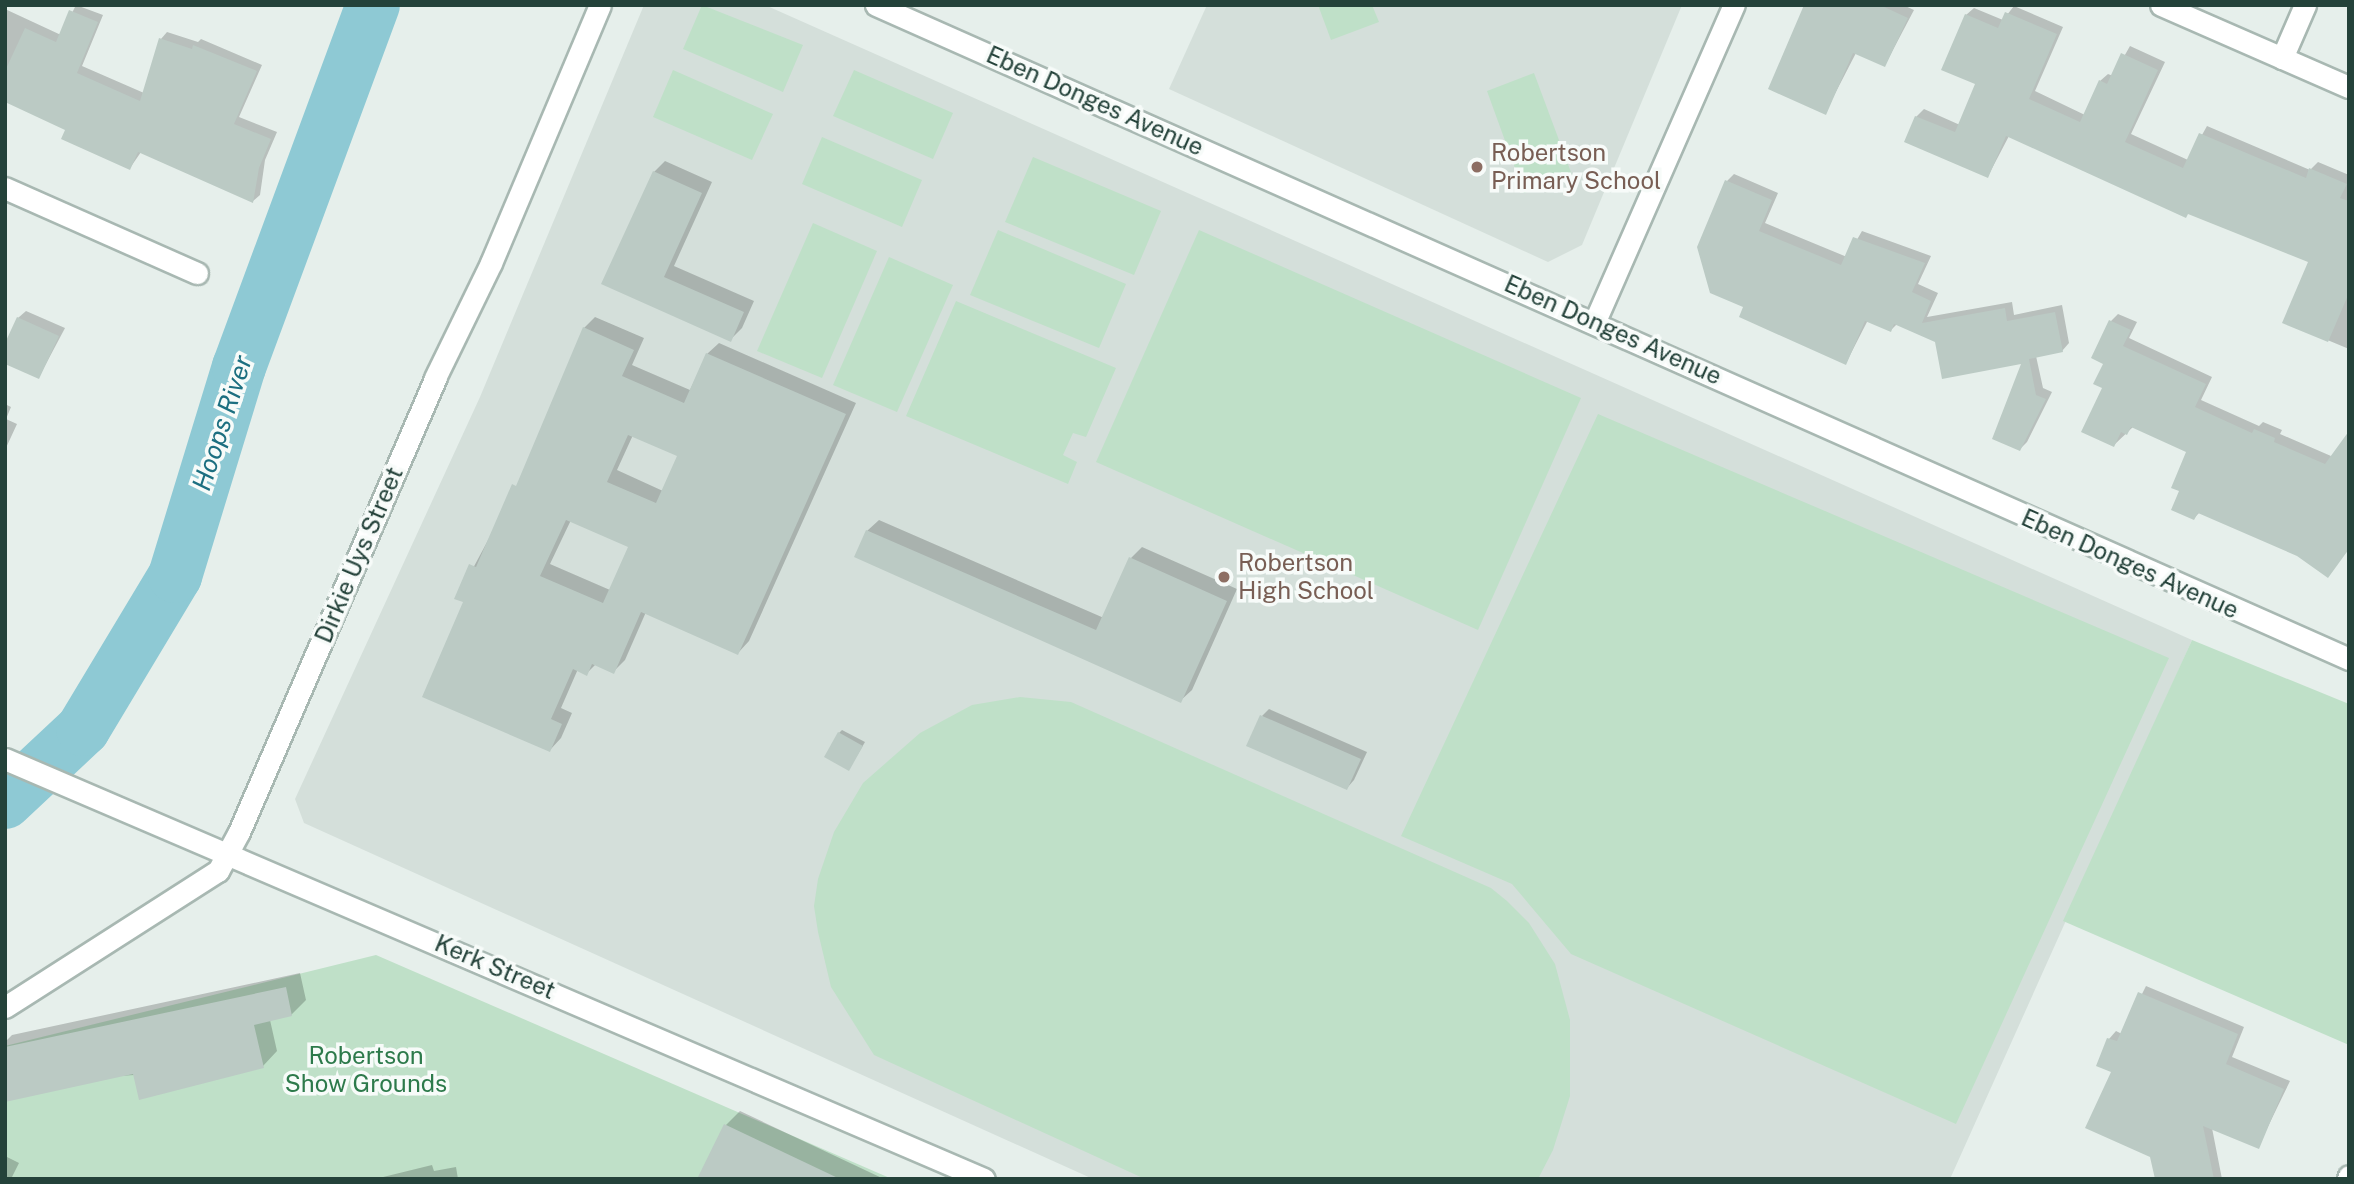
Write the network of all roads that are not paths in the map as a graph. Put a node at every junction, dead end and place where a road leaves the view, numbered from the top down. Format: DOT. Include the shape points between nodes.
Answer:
graph roads {
  1 [pos="600,5"];
  2 [pos="876,5"];
  3 [pos="1734,5"];
  4 [pos="2161,5"];
  5 [pos="2305,5"];
  6 [pos="2282,58"];
  7 [pos="2349,88"];
  8 [pos="5,188"];
  9 [pos="197,273"];
  10 [pos="1594,321"];
  11 [pos="2349,659"];
  12 [pos="5,760"];
  13 [pos="228,853"];
  14 [pos="5,1007"];
  15 [pos="985,1179"];
  1 -- 13 [label="street, Dirkie Uys Street"];
  2 -- 10 [label="street, Eben Donges Avenue"];
  3 -- 10 [label="street"];
  4 -- 6 [label="street"];
  5 -- 6 [label="street"];
  6 -- 7 [label="street"];
  8 -- 9 [label="street"];
  10 -- 11 [label="street, Eben Donges Avenue" via="2079,543"];
  12 -- 13 [label="street, Kerk Street"];
  13 -- 14 [label="street, Dirkie Uys Street" via="206,882"];
  13 -- 15 [label="street, Kerk Street"];
}
